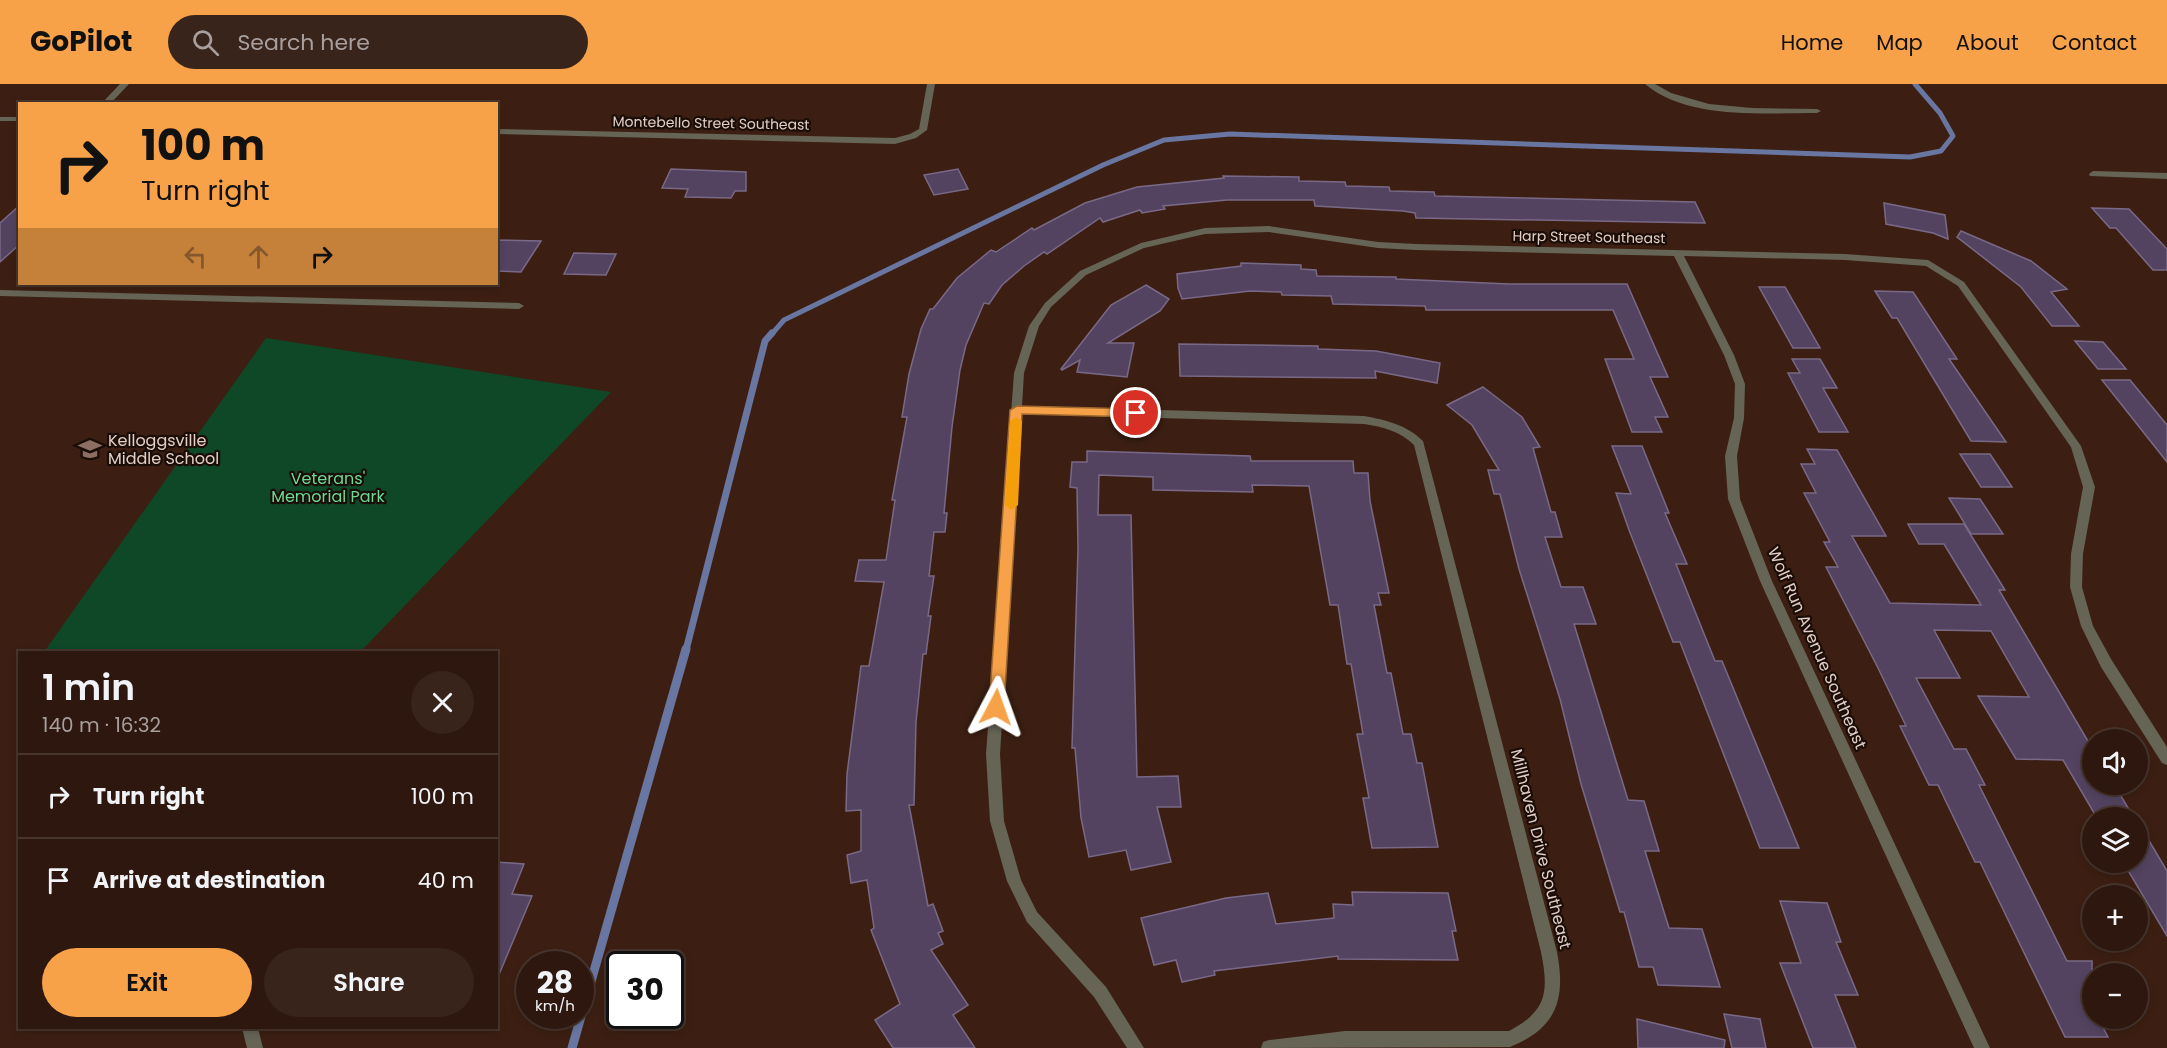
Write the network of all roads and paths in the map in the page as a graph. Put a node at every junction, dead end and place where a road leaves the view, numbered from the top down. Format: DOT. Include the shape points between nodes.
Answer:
graph roads {
  1 [pos="124,84"];
  2 [pos="931,84"];
  3 [pos="1649,84"];
  4 [pos="107,102"];
  5 [pos="1817,111"];
  6 [pos="0,119"];
  7 [pos="18,119"];
  8 [pos="498,131"];
  9 [pos="2093,174"];
  10 [pos="2167,176"];
  11 [pos="1677,252"];
  12 [pos="0,293"];
  13 [pos="519,306"];
  14 [pos="1017,410"];
  15 [pos="2167,759"];
  16 [pos="250,1029"];
  17 [pos="255,1048"];
  18 [pos="1136,1048"];
  19 [pos="1269,1048"];
  20 [pos="1982,1048"];
  1 -- 4 [label="street"];
  2 -- 8 [label="street, Montebello Street Southeast" via="923,130 894,141"];
  3 -- 5 [label="street" via="1662,93 1704,108"];
  6 -- 7 [label="street"];
  9 -- 10 [label="street"];
  11 -- 14 [label="street, Harp Street Southeast" via="1378,245 1250,228 1205,231 1141,246 1083,273 1048,305 1034,326 1019,373"];
  11 -- 15 [label="street, Harp Street Southeast" via="1928,263 1961,284 2076,446 2089,487 2077,554 2076,587 2088,626 2106,663"];
  11 -- 20 [label="street, Wolf Run Avenue Southeast" via="1740,384 1739,418 1731,456 1734,499 1772,592"];
  12 -- 13 [label="street"];
  14 -- 18 [label="street, Harp Street Southeast" via="993,754 997,821 1010,869 1032,917 1100,992"];
  14 -- 19 [label="street, Millhaven Drive Southeast" via="1345,419 1396,427 1413,436 1422,451 1549,952 1554,973 1552,993 1545,1015 1532,1028 1509,1039 1345,1039"];
  16 -- 17 [label="street"];
}
